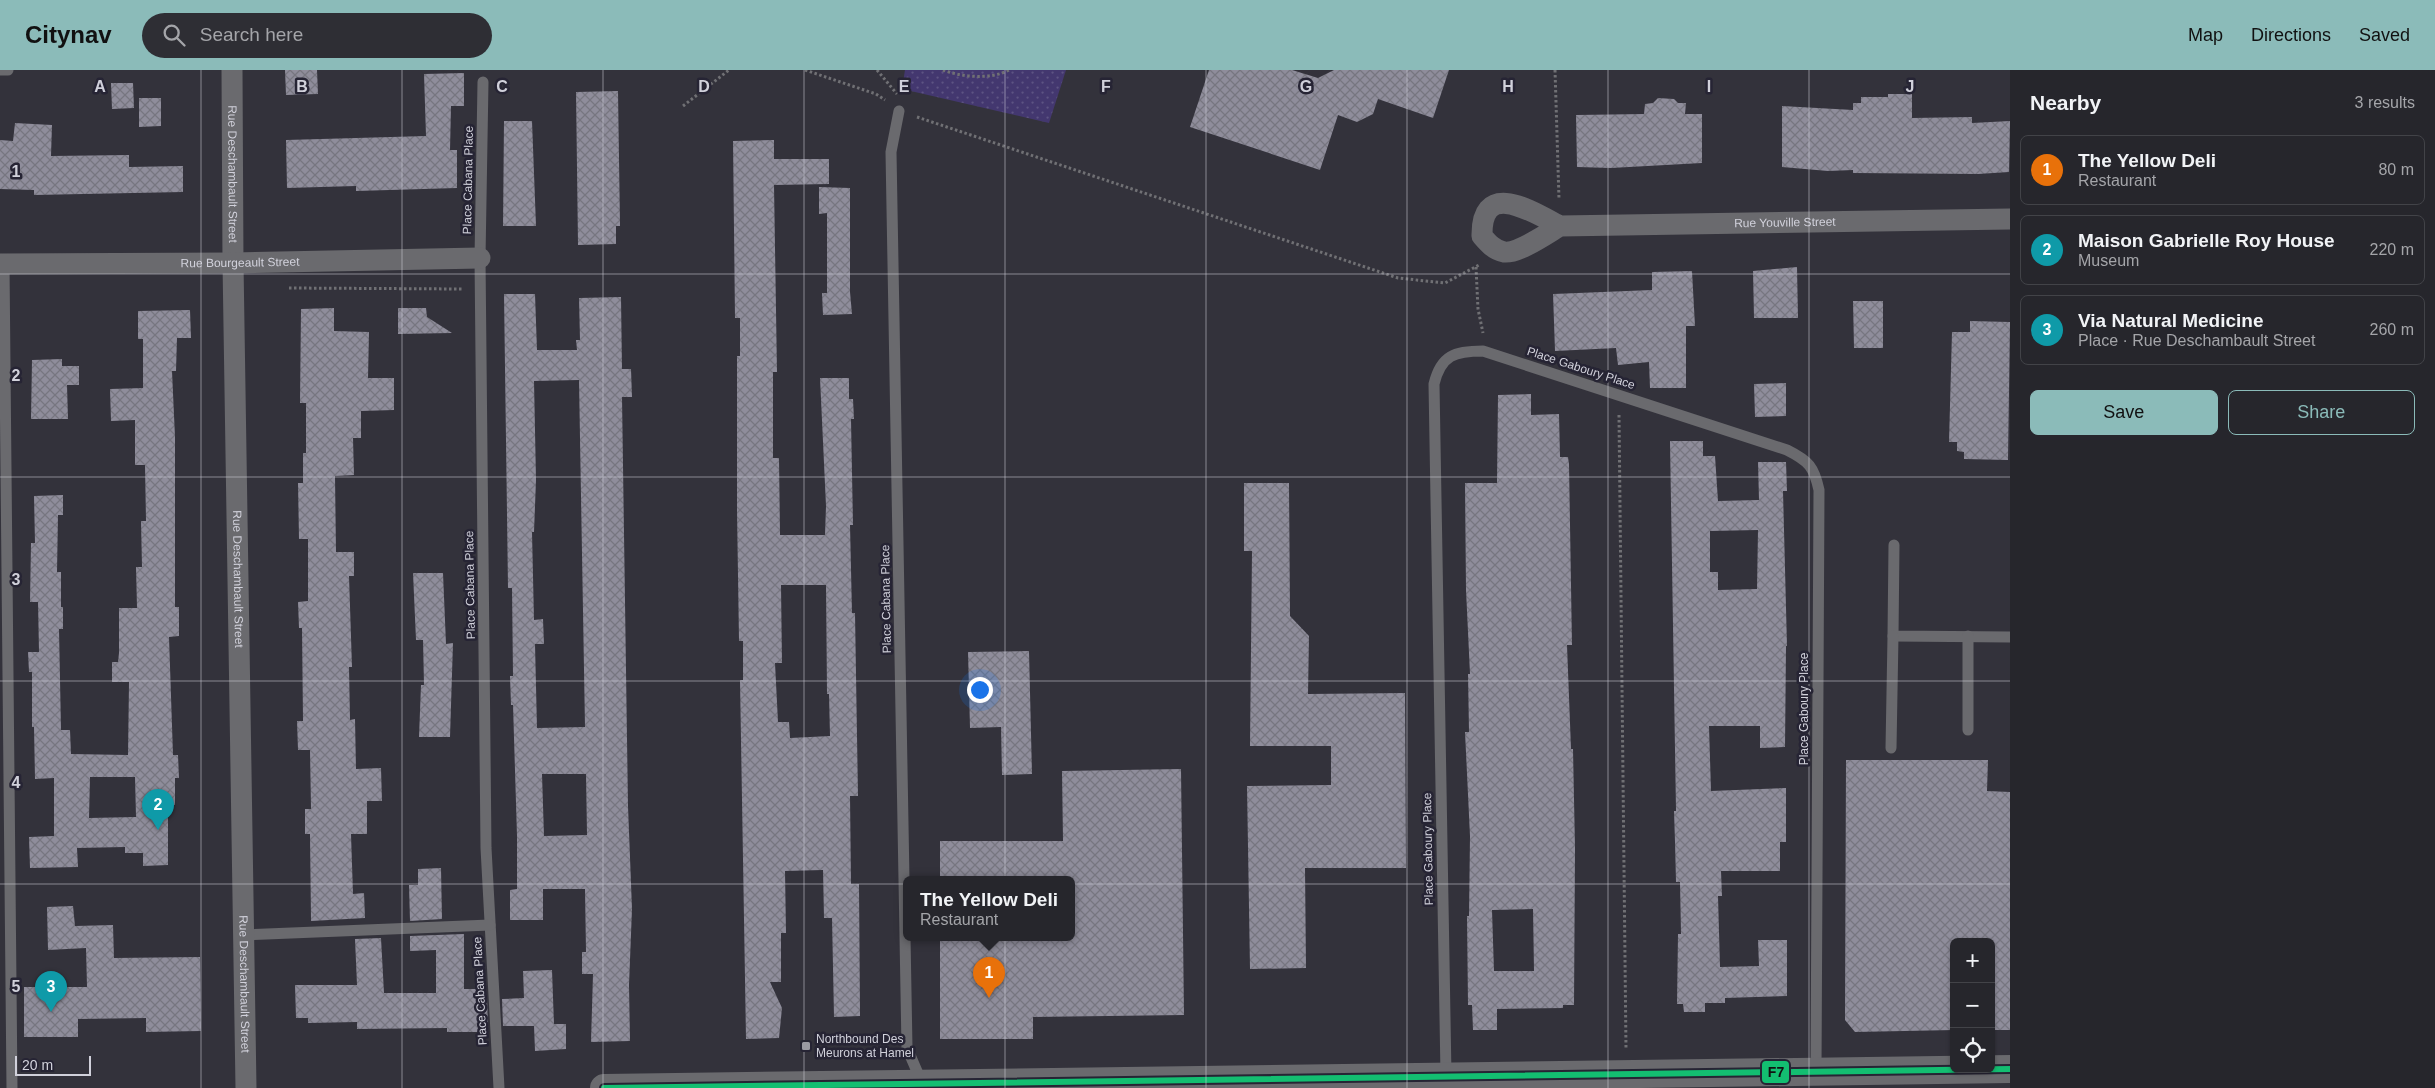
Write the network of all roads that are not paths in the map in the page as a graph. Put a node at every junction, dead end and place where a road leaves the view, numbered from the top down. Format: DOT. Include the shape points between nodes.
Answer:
graph roads {
  1 [pos="0,70"];
  2 [pos="8,70"];
  3 [pos="232,70"];
  4 [pos="483,82"];
  5 [pos="899,111"];
  6 [pos="2010,219"];
  7 [pos="1560,226"];
  8 [pos="480,258"];
  9 [pos="233,263"];
  10 [pos="2,264"];
  11 [pos="1894,546"];
  12 [pos="1893,636"];
  13 [pos="1968,636"];
  14 [pos="2010,637"];
  15 [pos="1968,730"];
  16 [pos="1891,748"];
  17 [pos="904,876"];
  18 [pos="490,925"];
  19 [pos="244,935"];
  20 [pos="905,941"];
  21 [pos="6,950"];
  22 [pos="2010,1069"];
  23 [pos="1816,1070"];
  24 [pos="1446,1075"];
  25 [pos="1938,1079"];
  26 [pos="923,1086"];
  27 [pos="12,1088"];
  28 [pos="246,1088"];
  29 [pos="499,1088"];
  30 [pos="604,1088"];
  1 -- 2 [label="lane"];
  3 -- 9 [label="street, Rue Deschambault Street"];
  4 -- 8 [label="lane, Place Cabana Place"];
  5 -- 17 [label="lane, Place Cabana Place" via="891,152"];
  6 -- 7 [label="street, Rue Youville Street"];
  7 -- 7 [label="street, Rue Youville Street" via="1519,205 1506,202 1490,209 1481,220 1482,236 1492,247 1504,252 1516,250"];
  8 -- 9 [label="street, Rue Bourgeault Street"];
  8 -- 18 [label="lane, Place Cabana Place" via="486,848"];
  9 -- 10 [label="street, Rue Bourgeault Street"];
  9 -- 19 [label="street, Rue Deschambault Street"];
  10 -- 21 [label="lane"];
  11 -- 12 [label="lane"];
  12 -- 13 [label="lane"];
  12 -- 16 [label="lane"];
  13 -- 14 [label="lane"];
  13 -- 15 [label="lane"];
  18 -- 19 [label="lane"];
  18 -- 29 [label="lane, Place Cabana Place"];
  19 -- 28 [label="street, Rue Deschambault Street"];
  20 -- 26 [label="lane, Place Cabana Place" via="907,1048"];
  21 -- 27 [label="lane"];
  22 -- 25 [label="street"];
  23 -- 24 [label="street"];
  23 -- 24 [label="lane, Place Gaboury Place" via="1819,490 1815,472 1804,458 1788,450 1488,353 1465,351 1448,357 1437,371 1434,384"];
  23 -- 25 [label="street"];
  24 -- 26 [label="street"];
  26 -- 30 [label="street"];
}
